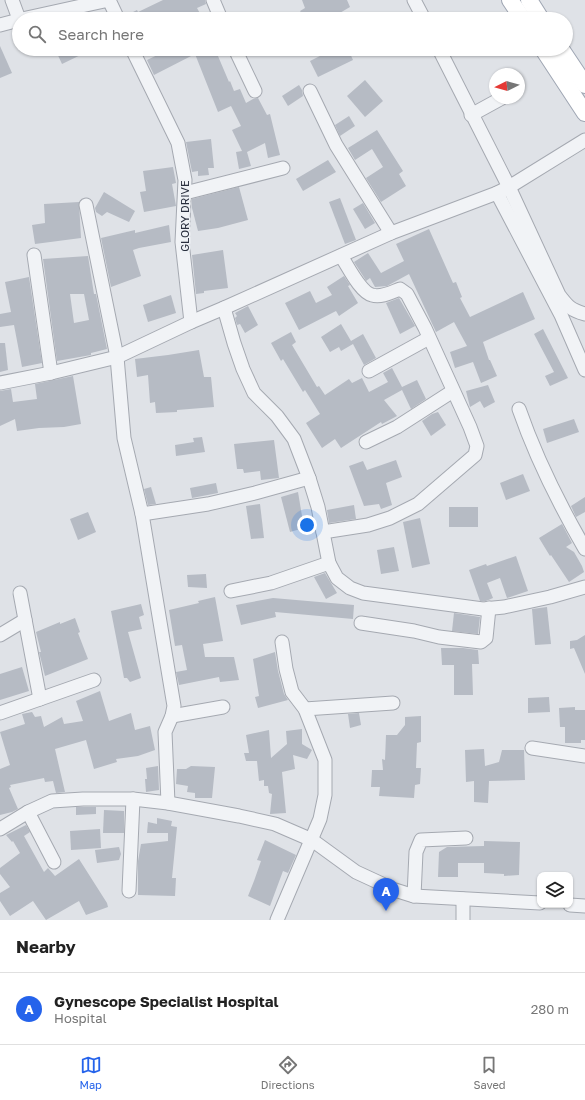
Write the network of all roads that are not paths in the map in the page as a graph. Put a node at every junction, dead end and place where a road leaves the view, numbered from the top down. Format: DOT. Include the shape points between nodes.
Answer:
graph roads {
  1 [pos="12,0"];
  2 [pos="109,0"];
  3 [pos="213,0"];
  4 [pos="414,0"];
  5 [pos="510,0"];
  6 [pos="529,0"];
  7 [pos="16,12"];
  8 [pos="54,12"];
  9 [pos="115,12"];
  10 [pos="218,12"];
  11 [pos="420,12"];
  12 [pos="518,12"];
  13 [pos="537,12"];
  14 [pos="12,22"];
  15 [pos="0,25"];
  16 [pos="135,56"];
  17 [pos="238,56"];
  18 [pos="442,56"];
  19 [pos="548,56"];
  20 [pos="566,56"];
  21 [pos="585,85"];
  22 [pos="255,91"];
  23 [pos="310,91"];
  24 [pos="491,104"];
  25 [pos="585,113"];
  26 [pos="471,115"];
  27 [pos="585,140"];
  28 [pos="283,168"];
  29 [pos="503,190"];
  30 [pos="185,193"];
  31 [pos="86,205"];
  32 [pos="391,233"];
  33 [pos="34,255"];
  34 [pos="341,256"];
  35 [pos="224,308"];
  36 [pos="585,314"];
  37 [pos="191,322"];
  38 [pos="429,338"];
  39 [pos="117,357"];
  40 [pos="585,370"];
  41 [pos="368,371"];
  42 [pos="52,373"];
  43 [pos="0,383"];
  44 [pos="453,391"];
  45 [pos="519,409"];
  46 [pos="366,442"];
  47 [pos="309,478"];
  48 [pos="142,514"];
  49 [pos="323,532"];
  50 [pos="585,549"];
  51 [pos="329,563"];
  52 [pos="585,587"];
  53 [pos="231,591"];
  54 [pos="20,593"];
  55 [pos="489,608"];
  56 [pos="25,620"];
  57 [pos="361,623"];
  58 [pos="0,635"];
  59 [pos="282,642"];
  60 [pos="94,680"];
  61 [pos="40,699"];
  62 [pos="393,703"];
  63 [pos="222,707"];
  64 [pos="305,709"];
  65 [pos="0,714"];
  66 [pos="172,716"];
  67 [pos="532,748"];
  68 [pos="585,756"];
  69 [pos="133,799"];
  70 [pos="168,803"];
  71 [pos="28,812"];
  72 [pos="0,829"];
  73 [pos="466,838"];
  74 [pos="312,840"];
  75 [pos="54,862"];
  76 [pos="129,892"];
  77 [pos="414,896"];
  78 [pos="463,899"];
  79 [pos="537,903"];
  80 [pos="573,905"];
  81 [pos="585,906"];
  82 [pos="277,920"];
  83 [pos="463,920"];
  1 -- 7 [label="street"];
  2 -- 8 [label="street"];
  2 -- 9 [label="street"];
  3 -- 10 [label="street"];
  4 -- 11 [label="street"];
  5 -- 12 [label="main road"];
  6 -- 13 [label="main road"];
  14 -- 15 [label="street"];
  16 -- 30 [label="street, GLORY DRIVE" via="178,143 186,180"];
  17 -- 22 [label="street"];
  18 -- 26 [label="street"];
  19 -- 25 [label="main road"];
  20 -- 21 [label="main road"];
  23 -- 32 [label="street" via="336,145"];
  24 -- 26 [label="street"];
  26 -- 29 [label="street"];
  27 -- 29 [label="street"];
  28 -- 30 [label="street"];
  29 -- 32 [label="street"];
  29 -- 36 [label="street" via="559,295 574,311"];
  29 -- 40 [label="street"];
  30 -- 37 [label="street, GLORY DRIVE" via="182,242"];
  31 -- 39 [label="street"];
  32 -- 34 [label="street"];
  33 -- 42 [label="street"];
  34 -- 35 [label="street"];
  34 -- 38 [label="street" via="364,290 373,296 400,289 407,294"];
  35 -- 37 [label="street"];
  35 -- 47 [label="street" via="243,369 254,393 277,416 294,439"];
  37 -- 39 [label="street"];
  38 -- 41 [label="street"];
  38 -- 44 [label="street"];
  39 -- 42 [label="street"];
  39 -- 48 [label="street" via="124,438"];
  42 -- 43 [label="street"];
  44 -- 46 [label="street" via="397,427"];
  44 -- 49 [label="street" via="477,446 475,455 418,504 390,518 368,525"];
  45 -- 50 [label="street" via="548,481"];
  47 -- 48 [label="street" via="215,502"];
  47 -- 49 [label="street"];
  48 -- 66 [label="street" via="174,706"];
  49 -- 51 [label="street"];
  51 -- 53 [label="street" via="271,583"];
  51 -- 55 [label="street" via="337,578 350,588 363,593 430,603"];
  52 -- 55 [label="street" via="550,597"];
  54 -- 56 [label="street"];
  55 -- 57 [label="street" via="486,638 481,642"];
  56 -- 58 [label="street"];
  56 -- 61 [label="street"];
  59 -- 64 [label="street" via="292,692"];
  60 -- 61 [label="street"];
  61 -- 65 [label="street"];
  62 -- 64 [label="street"];
  63 -- 66 [label="street"];
  64 -- 74 [label="street" via="325,760 325,795"];
  66 -- 70 [label="street" via="165,732"];
  67 -- 68 [label="street"];
  69 -- 70 [label="street"];
  69 -- 71 [label="street" via="52,801"];
  69 -- 76 [label="street"];
  70 -- 74 [label="street" via="275,824"];
  71 -- 72 [label="street"];
  71 -- 75 [label="street"];
  73 -- 77 [label="street" via="421,840 416,852"];
  74 -- 77 [label="street" via="356,872"];
  74 -- 82 [label="street"];
  77 -- 78 [label="street"];
  78 -- 79 [label="street"];
  78 -- 83 [label="street"];
  80 -- 81 [label="street"];
}
